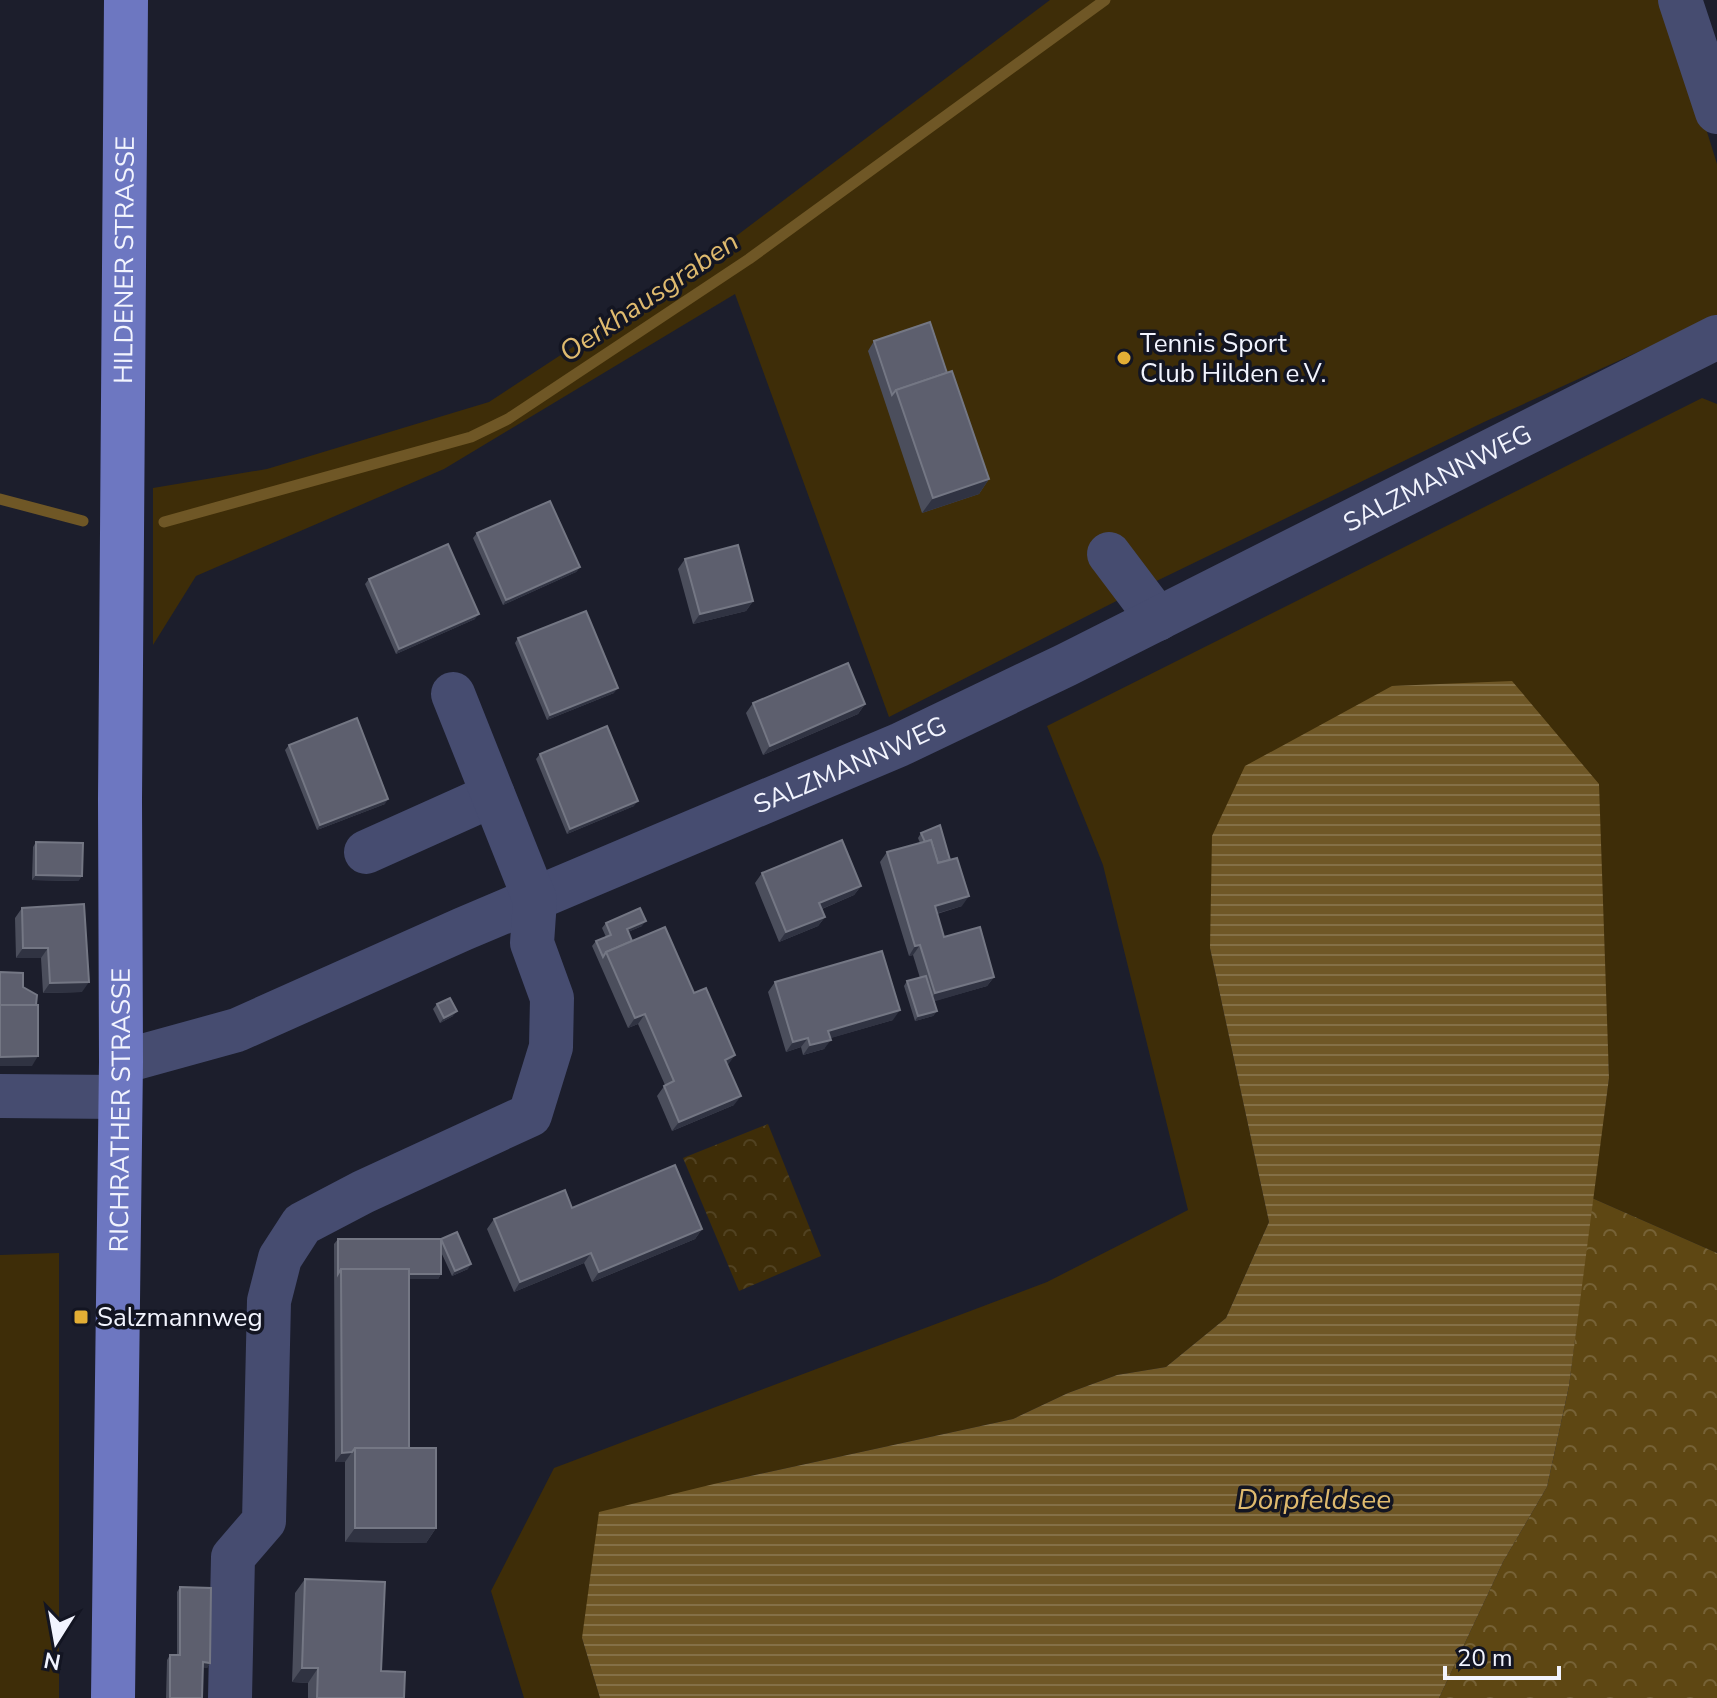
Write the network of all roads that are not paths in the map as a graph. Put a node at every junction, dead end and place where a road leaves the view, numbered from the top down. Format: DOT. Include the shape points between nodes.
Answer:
graph roads {
  1 [pos="126,0"];
  2 [pos="1680,0"];
  3 [pos="1717,112"];
  4 [pos="1717,337"];
  5 [pos="122,522"];
  6 [pos="1109,554"];
  7 [pos="1158,619"];
  8 [pos="453,694"];
  9 [pos="493,795"];
  10 [pos="366,852"];
  11 [pos="535,900"];
  12 [pos="121,1080"];
  13 [pos="0,1096"];
  14 [pos="113,1698"];
  15 [pos="230,1698"];
  1 -- 5 [label="main road, HILDENER STRASSE"];
  2 -- 3 [label="street"];
  4 -- 7 [label="street, SALZMANNWEG"];
  5 -- 12 [label="main road, RICHRATHER STRASSE"];
  6 -- 7 [label="street"];
  7 -- 11 [label="street, SALZMANNWEG" via="899,745"];
  8 -- 9 [label="street"];
  9 -- 10 [label="street"];
  9 -- 11 [label="street"];
  11 -- 12 [label="street, SALZMANNWEG"];
  11 -- 15 [label="street" via="532,943 552,1010 551,1047 530,1115 302,1224 280,1258 269,1301 264,1521 233,1557"];
  12 -- 13 [label="street, SALZMANNWEG"];
  12 -- 14 [label="main road, RICHRATHER STRASSE"];
}
